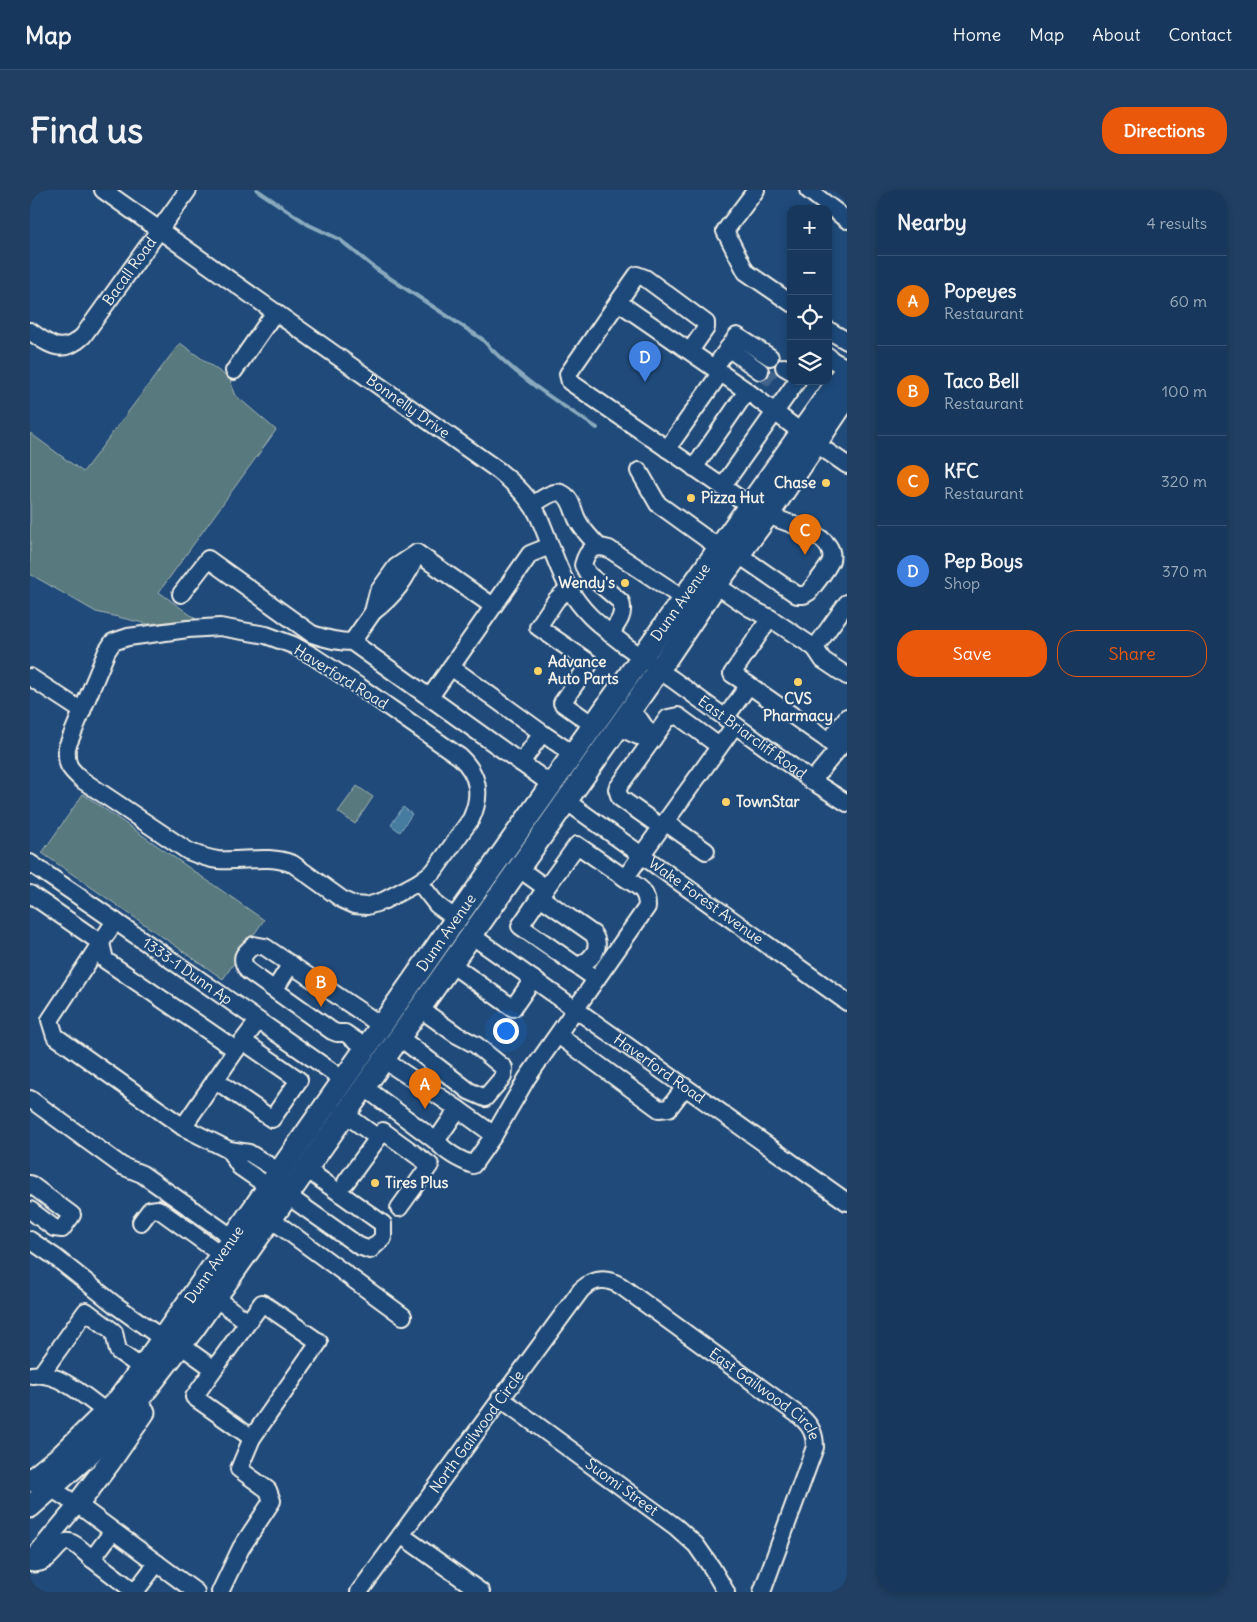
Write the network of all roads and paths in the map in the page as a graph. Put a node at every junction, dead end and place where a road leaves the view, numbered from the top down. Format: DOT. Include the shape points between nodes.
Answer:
graph roads {
  1 [pos="103,190"];
  2 [pos="188,190"];
  3 [pos="756,190"];
  4 [pos="808,190"];
  5 [pos="847,220"];
  6 [pos="160,230"];
  7 [pos="787,300"];
  8 [pos="618,302"];
  9 [pos="275,312"];
  10 [pos="30,331"];
  11 [pos="728,348"];
  12 [pos="690,351"];
  13 [pos="770,357"];
  14 [pos="832,360"];
  15 [pos="847,368"];
  16 [pos="718,370"];
  17 [pos="234,371"];
  18 [pos="760,371"];
  19 [pos="788,386"];
  20 [pos="747,391"];
  21 [pos="847,397"];
  22 [pos="775,412"];
  23 [pos="808,438"];
  24 [pos="667,449"];
  25 [pos="847,464"];
  26 [pos="694,468"];
  27 [pos="639,471"];
  28 [pos="722,487"];
  29 [pos="532,505"];
  30 [pos="749,505"];
  31 [pos="768,516"];
  32 [pos="550,546"];
  33 [pos="599,546"];
  34 [pos="719,548"];
  35 [pos="739,555"];
  36 [pos="716,585"];
  37 [pos="569,588"];
  38 [pos="181,594"];
  39 [pos="683,598"];
  40 [pos="493,606"];
  41 [pos="845,611"];
  42 [pos="770,618"];
  43 [pos="610,634"];
  44 [pos="352,642"];
  45 [pos="815,648"];
  46 [pos="641,657"];
  47 [pos="450,667"];
  48 [pos="658,671"];
  49 [pos="847,676"];
  50 [pos="30,677"];
  51 [pos="749,685"];
  52 [pos="430,697"];
  53 [pos="82,711"];
  54 [pos="847,717"];
  55 [pos="623,720"];
  56 [pos="730,721"];
  57 [pos="593,725"];
  58 [pos="542,733"];
  59 [pos="653,739"];
  60 [pos="838,742"];
  61 [pos="720,746"];
  62 [pos="573,754"];
  63 [pos="521,763"];
  64 [pos="812,780"];
  65 [pos="552,785"];
  66 [pos="566,801"];
  67 [pos="847,803"];
  68 [pos="663,825"];
  69 [pos="706,851"];
  70 [pos="641,855"];
  71 [pos="30,864"];
  72 [pos="518,868"];
  73 [pos="625,878"];
  74 [pos="418,882"];
  75 [pos="476,891"];
  76 [pos="543,892"];
  77 [pos="30,894"];
  78 [pos="456,919"];
  79 [pos="115,921"];
  80 [pos="471,935"];
  81 [pos="597,939"];
  82 [pos="101,943"];
  83 [pos="615,952"];
  84 [pos="454,960"];
  85 [pos="291,964"];
  86 [pos="578,966"];
  87 [pos="533,979"];
  88 [pos="596,979"];
  89 [pos="275,990"];
  90 [pos="847,1002"];
  91 [pos="420,1008"];
  92 [pos="575,1009"];
  93 [pos="360,1010"];
  94 [pos="258,1021"];
  95 [pos="391,1032"];
  96 [pos="345,1033"];
  97 [pos="558,1035"];
  98 [pos="239,1045"];
  99 [pos="375,1054"];
  100 [pos="504,1068"];
  101 [pos="215,1080"];
  102 [pos="344,1080"];
  103 [pos="524,1084"];
  104 [pos="364,1087"];
  105 [pos="685,1087"];
  106 [pos="30,1099"];
  107 [pos="458,1109"];
  108 [pos="341,1120"];
  109 [pos="183,1127"];
  110 [pos="494,1135"];
  111 [pos="378,1138"];
  112 [pos="436,1141"];
  113 [pos="306,1169"];
  114 [pos="346,1182"];
  115 [pos="30,1184"];
  116 [pos="279,1185"];
  117 [pos="847,1202"];
  118 [pos="399,1208"];
  119 [pos="30,1210"];
  120 [pos="271,1219"];
  121 [pos="141,1222"];
  122 [pos="30,1240"];
  123 [pos="227,1246"];
  124 [pos="601,1279"];
  125 [pos="215,1298"];
  126 [pos="403,1316"];
  127 [pos="248,1322"];
  128 [pos="194,1328"];
  129 [pos="165,1336"];
  130 [pos="186,1349"];
  131 [pos="142,1368"];
  132 [pos="214,1370"];
  133 [pos="35,1375"];
  134 [pos="500,1398"];
  135 [pos="106,1412"];
  136 [pos="252,1438"];
  137 [pos="36,1481"];
  138 [pos="77,1505"];
  139 [pos="30,1507"];
  140 [pos="30,1514"];
  141 [pos="114,1531"];
  142 [pos="401,1535"];
  143 [pos="92,1559"];
  144 [pos="30,1562"];
  145 [pos="156,1563"];
  146 [pos="196,1592"];
  147 [pos="220,1592"];
  148 [pos="359,1592"];
  149 [pos="481,1592"];
  150 [pos="725,1592"];
  151 [pos="762,1592"];
  1 -- 6 [label="street, Bonnelly Drive"];
  2 -- 6 [label="street, Bacall Road"];
  3 -- 7 [label="street" via="725,231 746,272"];
  4 -- 5 [label="street"];
  6 -- 9 [label="street, Bonnelly Drive"];
  6 -- 10 [label="street, Bacall Road" via="76,343 54,346"];
  8 -- 12 [label="street"];
  8 -- 12 [label="street" via="637,275 645,278 706,323"];
  8 -- 24 [label="street" via="568,374 570,382"];
  9 -- 17 [label="street"];
  9 -- 29 [label="street, Bonnelly Drive" via="499,471 519,488"];
  11 -- 13 [label="street" via="738,336"];
  11 -- 16 [label="street"];
  11 -- 18 [label="street"];
  12 -- 16 [label="street"];
  14 -- 15 [label="street"];
  15 -- 23 [label="main road, Dunn Avenue"];
  16 -- 20 [label="street"];
  16 -- 24 [label="street"];
  19 -- 22 [label="street"];
  20 -- 22 [label="street"];
  20 -- 26 [label="street"];
  21 -- 23 [label="main road, Dunn Avenue"];
  22 -- 23 [label="street"];
  22 -- 28 [label="street"];
  23 -- 25 [label="street"];
  23 -- 30 [label="main road, Dunn Avenue"];
  23 -- 31 [label="main road, Dunn Avenue"];
  24 -- 26 [label="street"];
  26 -- 28 [label="street"];
  27 -- 34 [label="street" via="658,504"];
  28 -- 30 [label="street"];
  29 -- 32 [label="street, Bonnelly Drive"];
  29 -- 33 [label="street" via="554,493 561,493 568,498 577,520"];
  30 -- 34 [label="main road, Dunn Avenue"];
  31 -- 35 [label="main road, Dunn Avenue"];
  31 -- 35 [label="street" via="808,530 831,550 831,560 809,592 797,596"];
  32 -- 37 [label="street, Bonnelly Drive"];
  32 -- 40 [label="street" via="530,554"];
  33 -- 39 [label="street"];
  33 -- 43 [label="street" via="590,550 583,565 588,574 621,602 621,618"];
  34 -- 39 [label="main road, Dunn Avenue"];
  35 -- 36 [label="main road, Dunn Avenue"];
  36 -- 42 [label="street"];
  36 -- 48 [label="main road, Dunn Avenue"];
  37 -- 43 [label="street, Bonnelly Drive" via="583,610"];
  37 -- 57 [label="street" via="556,600 538,627 590,663 562,703"];
  38 -- 44 [label="street" via="208,559 312,634 328,640"];
  39 -- 46 [label="main road, Dunn Avenue"];
  40 -- 44 [label="street" via="417,553 396,567 378,592 373,612"];
  40 -- 47 [label="street"];
  41 -- 45 [label="street"];
  42 -- 45 [label="street"];
  42 -- 51 [label="street" via="732,674"];
  43 -- 46 [label="street, Bonnelly Drive"];
  44 -- 52 [label="street"];
  45 -- 49 [label="street" via="823,660"];
  46 -- 48 [label="street, Bonnelly Drive"];
  46 -- 57 [label="main road, Dunn Avenue"];
  47 -- 52 [label="street"];
  47 -- 58 [label="street"];
  48 -- 55 [label="main road, Dunn Avenue"];
  48 -- 56 [label="street, East Briarcliff Road"];
  50 -- 53 [label="street"];
  51 -- 56 [label="street"];
  51 -- 60 [label="street"];
  52 -- 63 [label="street"];
  53 -- 74 [label="street, Haverford Road" via="67,748 66,760 70,769 188,851 219,860 269,858 293,864 354,905 383,902"];
  53 -- 74 [label="street, Haverford Road" via="107,651 113,642 128,637 220,627 266,635 293,645 460,757 473,775 478,788 471,819 434,871"];
  54 -- 60 [label="street"];
  55 -- 59 [label="street" via="638,736"];
  55 -- 66 [label="main road, Dunn Avenue"];
  56 -- 61 [label="street"];
  56 -- 64 [label="street, East Briarcliff Road"];
  57 -- 62 [label="main road, Dunn Avenue"];
  58 -- 62 [label="street"];
  58 -- 63 [label="street"];
  59 -- 61 [label="street" via="668,718 678,716"];
  59 -- 68 [label="street" via="617,789 620,798"];
  60 -- 64 [label="street"];
  61 -- 68 [label="street"];
  62 -- 65 [label="main road, Dunn Avenue"];
  63 -- 65 [label="street"];
  64 -- 67 [label="street, East Briarcliff Road"];
  65 -- 75 [label="main road, Dunn Avenue"];
  66 -- 70 [label="street, Wake Forest Avenue"];
  66 -- 72 [label="main road, Dunn Avenue"];
  68 -- 69 [label="street"];
  68 -- 70 [label="street"];
  70 -- 73 [label="street"];
  70 -- 90 [label="street, Wake Forest Avenue"];
  71 -- 79 [label="street, 1333-1 Dunn Ap"];
  72 -- 76 [label="street"];
  72 -- 80 [label="main road, Dunn Avenue"];
  73 -- 76 [label="street" via="577,845"];
  73 -- 83 [label="street" via="644,891 647,907"];
  74 -- 78 [label="street" via="437,905"];
  75 -- 78 [label="main road, Dunn Avenue"];
  75 -- 80 [label="main road" via="478,902 468,926"];
  76 -- 81 [label="street"];
  76 -- 86 [label="street" via="520,926"];
  77 -- 82 [label="street"];
  78 -- 84 [label="main road" via="462,927 455,940"];
  78 -- 95 [label="main road, Dunn Avenue"];
  79 -- 82 [label="street"];
  79 -- 94 [label="street, 1333-1 Dunn Ap"];
  80 -- 84 [label="main road, Dunn Avenue"];
  80 -- 87 [label="street, Haverford Road"];
  81 -- 83 [label="street"];
  81 -- 86 [label="street" via="590,960"];
  82 -- 98 [label="street" via="105,960"];
  82 -- 109 [label="street" via="50,1020 55,1036"];
  83 -- 88 [label="street"];
  84 -- 87 [label="street" via="513,1008"];
  84 -- 91 [label="main road, Dunn Avenue"];
  85 -- 89 [label="street"];
  85 -- 89 [label="street" via="260,945 254,945 242,959 248,972"];
  85 -- 93 [label="street"];
  86 -- 88 [label="street"];
  87 -- 92 [label="street, Haverford Road"];
  88 -- 92 [label="street"];
  89 -- 96 [label="street" via="332,1031"];
  91 -- 95 [label="main road, Dunn Avenue"];
  91 -- 100 [label="street"];
  92 -- 97 [label="street"];
  92 -- 105 [label="street, Haverford Road"];
  93 -- 95 [label="street"];
  93 -- 96 [label="street"];
  94 -- 98 [label="street"];
  94 -- 102 [label="street, 1333-1 Dunn Ap"];
  95 -- 99 [label="main road, Dunn Avenue"];
  95 -- 100 [label="street" via="469,1092 485,1098 503,1077"];
  96 -- 99 [label="street"];
  97 -- 103 [label="street"];
  97 -- 105 [label="street" via="659,1109 669,1108"];
  98 -- 101 [label="street"];
  98 -- 101 [label="street" via="299,1080 272,1119"];
  99 -- 102 [label="main road, Dunn Avenue"];
  99 -- 104 [label="main road, Dunn Avenue"];
  99 -- 107 [label="street"];
  100 -- 103 [label="street"];
  101 -- 109 [label="street"];
  102 -- 108 [label="main road" via="346,1090 335,1115"];
  102 -- 116 [label="main road, Dunn Avenue"];
  103 -- 110 [label="street"];
  104 -- 108 [label="main road, Dunn Avenue"];
  104 -- 112 [label="street"];
  105 -- 117 [label="street, Haverford Road"];
  106 -- 123 [label="street" via="122,1166 142,1174"];
  107 -- 110 [label="street"];
  107 -- 112 [label="street"];
  108 -- 111 [label="street"];
  108 -- 113 [label="main road, Dunn Avenue"];
  109 -- 116 [label="street" via="229,1150 249,1153"];
  110 -- 112 [label="street" via="473,1165 444,1150"];
  111 -- 114 [label="street"];
  111 -- 118 [label="street" via="383,1131 430,1165"];
  113 -- 116 [label="main road, Dunn Avenue"];
  113 -- 116 [label="street" via="383,1224 383,1238 370,1250 359,1246"];
  115 -- 119 [label="street" via="72,1215 62,1229 54,1228"];
  116 -- 120 [label="main road, Dunn Avenue"];
  116 -- 123 [label="main road, Dunn Avenue"];
  120 -- 125 [label="main road, Dunn Avenue"];
  120 -- 126 [label="street"];
  121 -- 123 [label="street" via="150,1210 158,1209"];
  122 -- 129 [label="street" via="114,1304"];
  123 -- 125 [label="main road" via="227,1257 213,1284"];
  123 -- 129 [label="main road, Dunn Avenue"];
  124 -- 134 [label="street, North Gailwood Circle" via="581,1290"];
  124 -- 151 [label="street, East Gailwood Circle" via="621,1286 801,1417 813,1430 816,1447"];
  125 -- 127 [label="street"];
  125 -- 128 [label="main road, Dunn Avenue"];
  127 -- 132 [label="street"];
  127 -- 136 [label="street" via="262,1302 319,1342"];
  128 -- 130 [label="main road"];
  128 -- 137 [label="main road, Dunn Avenue" via="125,1417 87,1456"];
  129 -- 131 [label="main road, Dunn Avenue"];
  130 -- 132 [label="street"];
  130 -- 138 [label="main road"];
  131 -- 133 [label="street" via="118,1351 114,1332 86,1311"];
  131 -- 135 [label="main road, Dunn Avenue"];
  132 -- 136 [label="street" via="194,1397"];
  133 -- 135 [label="street" via="61,1380"];
  134 -- 142 [label="street, North Gailwood Circle"];
  134 -- 150 [label="street, Suomi Street" via="676,1527 696,1545"];
  135 -- 137 [label="main road, Dunn Avenue"];
  136 -- 147 [label="street" via="238,1469 268,1490 272,1501 241,1548"];
  137 -- 138 [label="street"];
  137 -- 139 [label="main road, Dunn Avenue"];
  137 -- 140 [label="street"];
  138 -- 141 [label="street"];
  138 -- 144 [label="street"];
  141 -- 143 [label="street"];
  141 -- 145 [label="street"];
  142 -- 148 [label="street, North Gailwood Circle"];
  142 -- 149 [label="street"];
  143 -- 144 [label="street" via="70,1542 64,1542 47,1560 36,1564"];
  143 -- 145 [label="street" via="135,1592"];
  145 -- 146 [label="street"];
}
